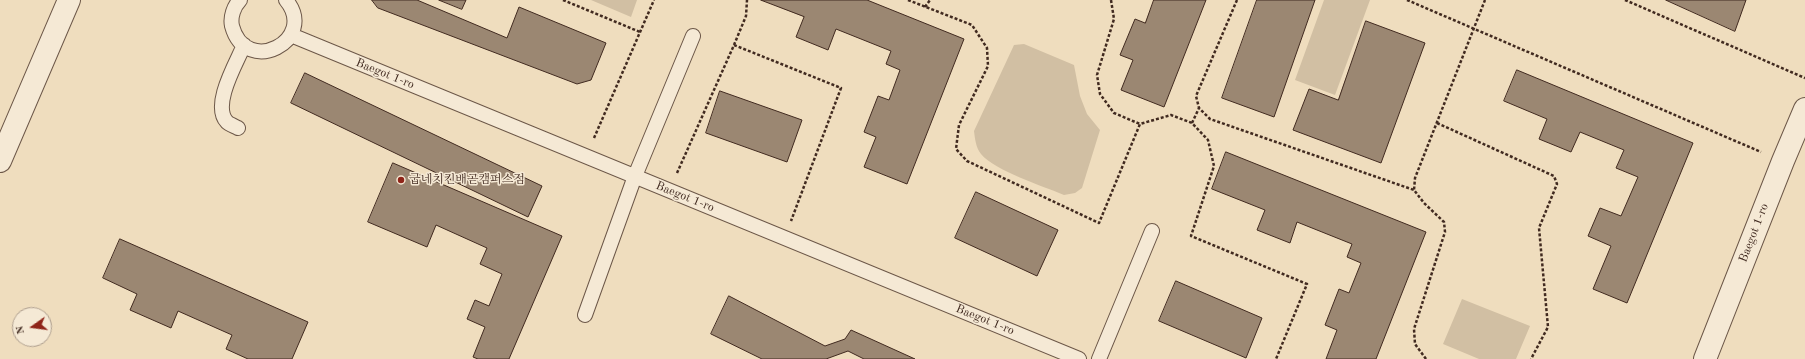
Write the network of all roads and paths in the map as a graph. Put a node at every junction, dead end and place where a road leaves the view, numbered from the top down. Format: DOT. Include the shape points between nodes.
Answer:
graph roads {
  1 [pos="69,0"];
  2 [pos="240,0"];
  3 [pos="286,0"];
  4 [pos="563,0"];
  5 [pos="654,0"];
  6 [pos="747,0"];
  7 [pos="908,0"];
  8 [pos="930,0"];
  9 [pos="1111,0"];
  10 [pos="1237,0"];
  11 [pos="1407,0"];
  12 [pos="1485,0"];
  13 [pos="1625,0"];
  14 [pos="925,7"];
  15 [pos="1474,29"];
  16 [pos="640,32"];
  17 [pos="291,35"];
  18 [pos="693,36"];
  19 [pos="244,45"];
  20 [pos="734,45"];
  21 [pos="1805,78"];
  22 [pos="1199,108"];
  23 [pos="1805,108"];
  24 [pos="1437,122"];
  25 [pos="1192,123"];
  26 [pos="1140,124"];
  27 [pos="238,128"];
  28 [pos="586,156"];
  29 [pos="0,161"];
  30 [pos="1783,161"];
  31 [pos="635,176"];
  32 [pos="669,190"];
  33 [pos="1414,190"];
  34 [pos="1152,231"];
  35 [pos="784,238"];
  36 [pos="585,315"];
  37 [pos="1079,359"];
  38 [pos="1099,359"];
  39 [pos="1276,359"];
  40 [pos="1426,359"];
  41 [pos="1531,359"];
  42 [pos="1705,359"];
  1 -- 29 [label="street"];
  2 -- 19 [label="lane" via="233,12 232,22 234,32"];
  3 -- 17 [label="lane" via="293,15"];
  4 -- 16 [label="path"];
  5 -- 16 [label="path"];
  6 -- 20 [label="path" via="746,16"];
  7 -- 14 [label="path"];
  8 -- 14 [label="path"];
  9 -- 26 [label="path" via="1114,19 1097,74 1100,94 1114,112"];
  10 -- 22 [label="path" via="1196,96"];
  11 -- 15 [label="path"];
  12 -- 15 [label="path"];
  13 -- 21 [label="path"];
  14 -- 26 [label="path" via="972,25 987,48 988,66 959,125 956,149 967,162 1099,223"];
  15 -- 24 [label="path"];
  15 -- 30 [label="path"];
  16 -- 28 [label="path"];
  17 -- 19 [label="lane" via="276,49 266,52 256,51"];
  17 -- 28 [label="lane, Baegot 1-ro"];
  18 -- 31 [label="lane"];
  19 -- 27 [label="lane" via="220,107 226,121"];
  20 -- 32 [label="path"];
  20 -- 35 [label="path" via="841,88"];
  22 -- 25 [label="path"];
  22 -- 33 [label="path" via="1210,119"];
  23 -- 30 [label="street, Baegot 1-ro"];
  24 -- 33 [label="path" via="1415,178"];
  24 -- 41 [label="path" via="1554,176 1557,184 1539,228 1548,327"];
  25 -- 26 [label="path" via="1171,115"];
  25 -- 39 [label="path" via="1208,140 1214,166 1191,236 1307,284"];
  28 -- 31 [label="lane, Baegot 1-ro"];
  30 -- 42 [label="street, Baegot 1-ro"];
  31 -- 32 [label="lane, Baegot 1-ro"];
  31 -- 36 [label="lane"];
  32 -- 35 [label="lane, Baegot 1-ro"];
  33 -- 40 [label="path" via="1424,204 1444,222 1445,232 1414,329 1416,344"];
  34 -- 38 [label="lane"];
  35 -- 37 [label="lane, Baegot 1-ro"];
}
